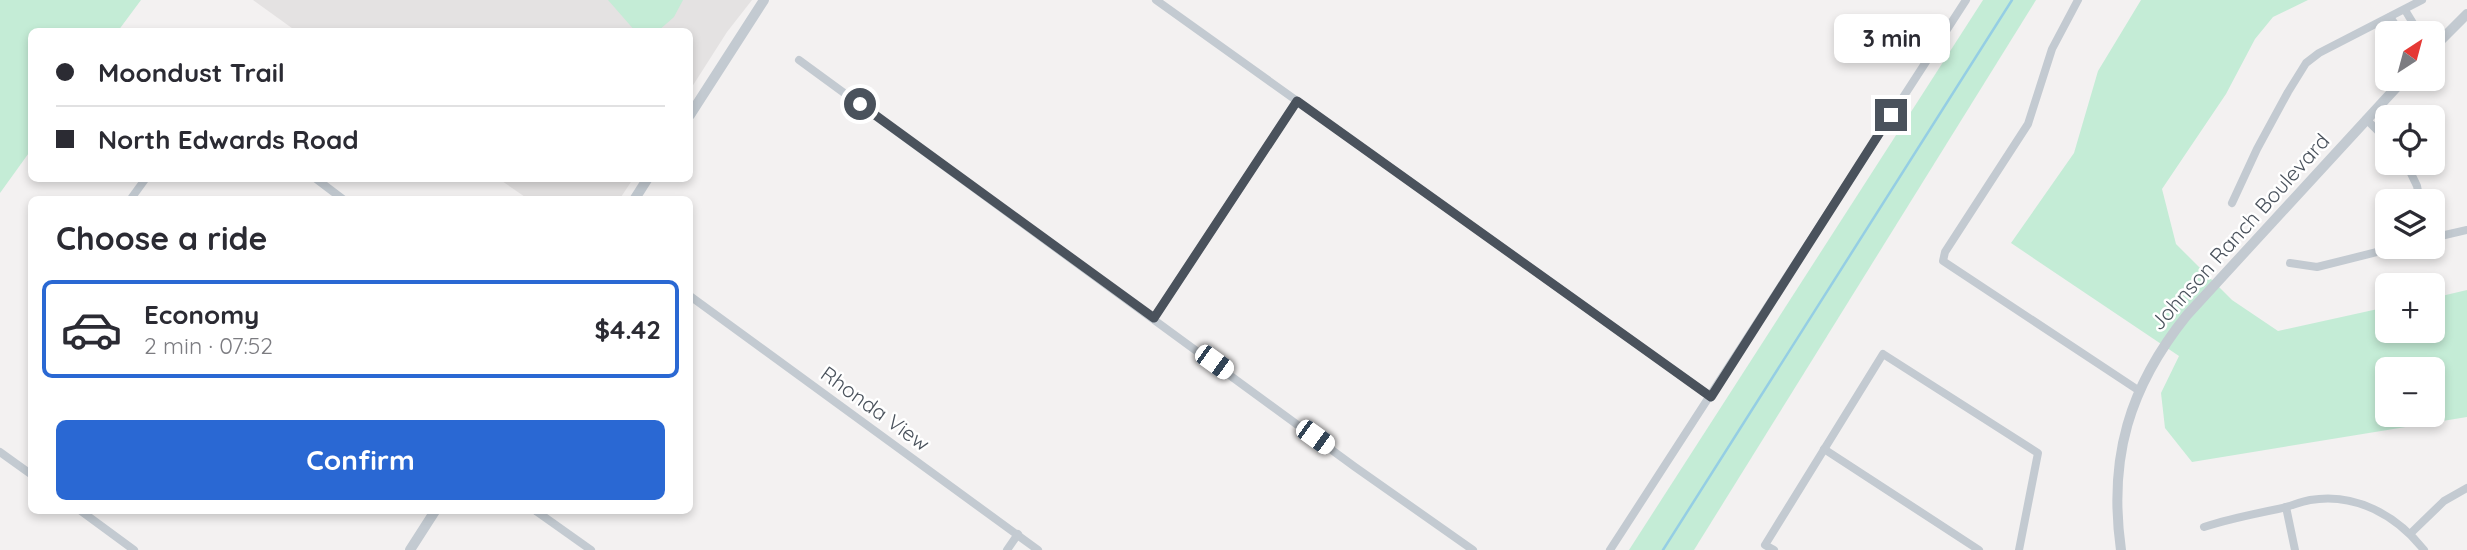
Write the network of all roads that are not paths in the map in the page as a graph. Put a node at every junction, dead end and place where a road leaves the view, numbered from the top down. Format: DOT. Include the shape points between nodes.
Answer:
graph roads {
  1 [pos="764,0"];
  2 [pos="1156,0"];
  3 [pos="1966,0"];
  4 [pos="2078,0"];
  5 [pos="2422,0"];
  6 [pos="2405,10"];
  7 [pos="2467,14"];
  8 [pos="2390,17"];
  9 [pos="2392,21"];
  10 [pos="2412,21"];
  11 [pos="2445,36"];
  12 [pos="799,60"];
  13 [pos="2393,91"];
  14 [pos="1297,101"];
  15 [pos="693,110"];
  16 [pos="2366,119"];
  17 [pos="2375,128"];
  18 [pos="320,182"];
  19 [pos="339,196"];
  20 [pos="2232,203"];
  21 [pos="2467,230"];
  22 [pos="2445,235"];
  23 [pos="2375,252"];
  24 [pos="2291,263"];
  25 [pos="693,298"];
  26 [pos="1154,318"];
  27 [pos="2138,390"];
  28 [pos="1711,397"];
  29 [pos="1824,449"];
  30 [pos="0,452"];
  31 [pos="28,472"];
  32 [pos="2467,488"];
  33 [pos="2286,507"];
  34 [pos="85,514"];
  35 [pos="433,514"];
  36 [pos="540,514"];
  37 [pos="2204,527"];
  38 [pos="2411,533"];
  39 [pos="1018,534"];
  40 [pos="585,548"];
  41 [pos="134,550"];
  42 [pos="410,550"];
  43 [pos="1007,550"];
  44 [pos="1038,550"];
  45 [pos="1473,550"];
  46 [pos="1610,550"];
  47 [pos="1774,550"];
  48 [pos="1979,550"];
  49 [pos="2020,550"];
  50 [pos="2121,550"];
  51 [pos="2295,550"];
  52 [pos="2424,550"];
  1 -- 15 [label="street"];
  2 -- 14 [label="street"];
  3 -- 28 [label="street"];
  4 -- 27 [label="street" via="2052,49 2028,124 1942,261"];
  5 -- 6 [label="street"];
  6 -- 8 [label="street"];
  6 -- 10 [label="street"];
  7 -- 11 [label="street"];
  8 -- 9 [label="street"];
  8 -- 20 [label="street" via="2306,63"];
  12 -- 26 [label="street"];
  13 -- 16 [label="street, Johnson Ranch Boulevard"];
  14 -- 26 [label="street"];
  14 -- 28 [label="street"];
  16 -- 17 [label="street"];
  16 -- 27 [label="street, Johnson Ranch Boulevard" via="2187,315"];
  18 -- 19 [label="street"];
  21 -- 22 [label="street"];
  23 -- 24 [label="street" via="2317,267"];
  25 -- 39 [label="street, Rhonda View"];
  26 -- 45 [label="street"];
  27 -- 50 [label="street, Johnson Ranch Boulevard" via="2119,458"];
  28 -- 46 [label="street"];
  29 -- 47 [label="street" via="1765,545"];
  29 -- 48 [label="street"];
  29 -- 49 [label="street" via="1884,354 2038,453"];
  30 -- 31 [label="street"];
  32 -- 38 [label="street" via="2444,501"];
  33 -- 37 [label="street"];
  33 -- 38 [label="street" via="2311,500 2347,500 2382,511"];
  33 -- 51 [label="street"];
  34 -- 41 [label="street"];
  35 -- 42 [label="street"];
  36 -- 40 [label="street"];
  38 -- 52 [label="street"];
  39 -- 43 [label="street"];
  39 -- 44 [label="street, Rhonda View"];
}
